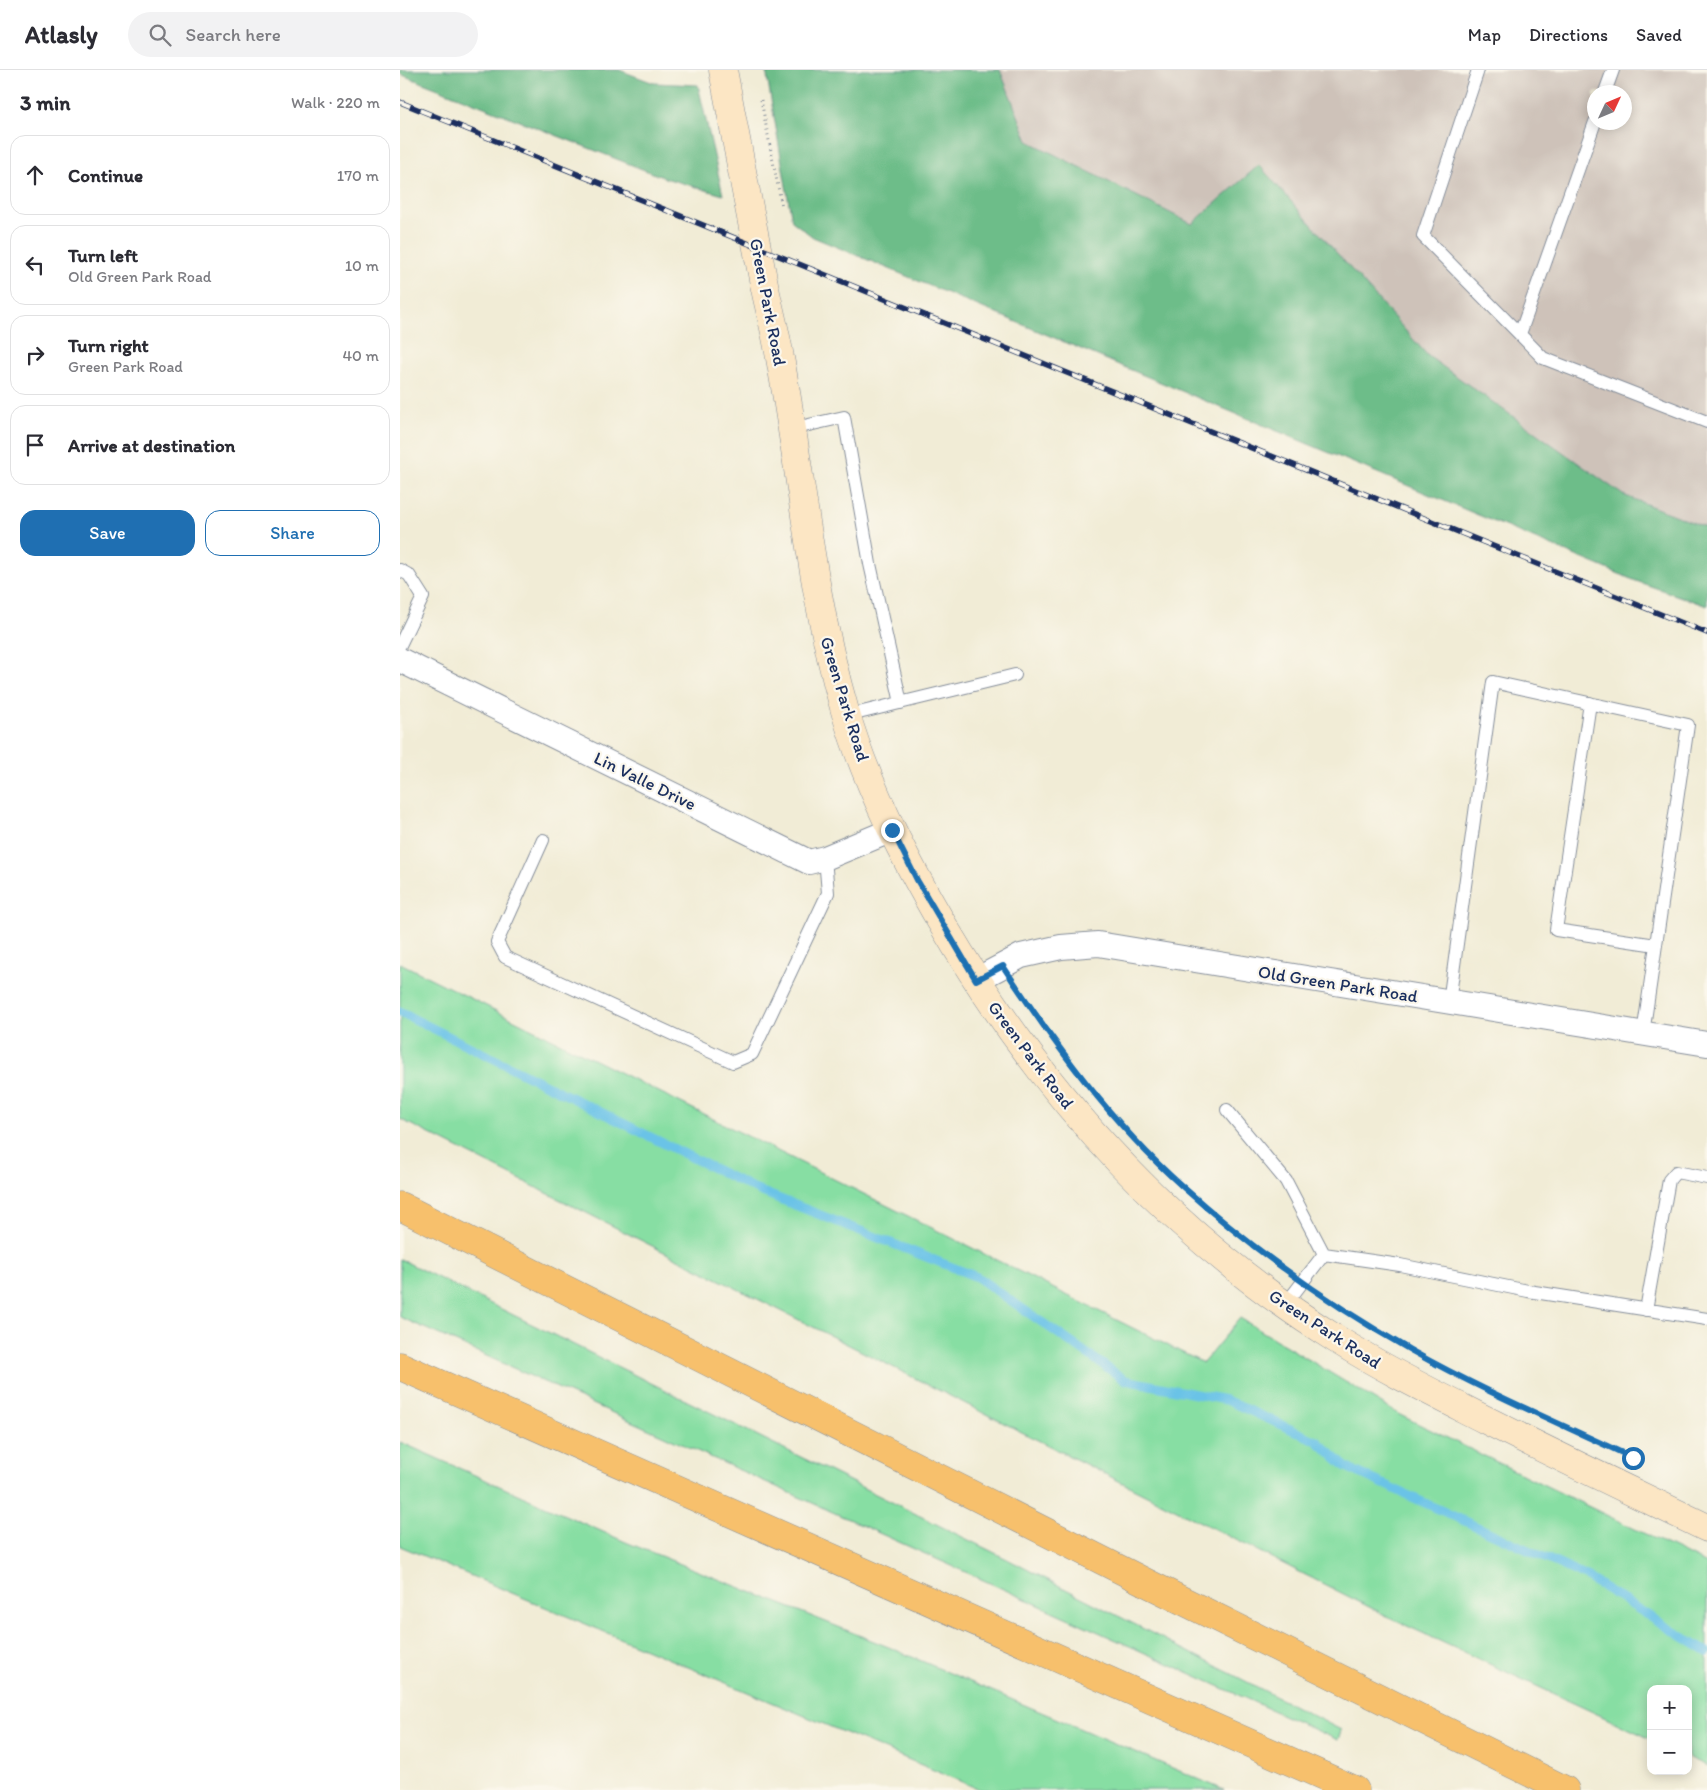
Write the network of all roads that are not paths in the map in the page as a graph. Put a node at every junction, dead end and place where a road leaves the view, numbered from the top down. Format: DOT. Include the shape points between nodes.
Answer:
graph roads {
  1 [pos="723,70"];
  2 [pos="1478,70"];
  3 [pos="1613,70"];
  4 [pos="1608,85"];
  5 [pos="1592,130"];
  6 [pos="1520,334"];
  7 [pos="1707,422"];
  8 [pos="791,428"];
  9 [pos="400,570"];
  10 [pos="400,645"];
  11 [pos="400,660"];
  12 [pos="1015,675"];
  13 [pos="901,703"];
  14 [pos="1590,704"];
  15 [pos="846,716"];
  16 [pos="892,830"];
  17 [pos="543,840"];
  18 [pos="825,858"];
  19 [pos="1656,945"];
  20 [pos="976,980"];
  21 [pos="1449,1002"];
  22 [pos="1643,1034"];
  23 [pos="1707,1044"];
  24 [pos="1228,1110"];
  25 [pos="1707,1178"];
  26 [pos="400,1206"];
  27 [pos="1324,1254"];
  28 [pos="1285,1305"];
  29 [pos="1646,1310"];
  30 [pos="1707,1319"];
  31 [pos="400,1366"];
  32 [pos="1707,1528"];
  33 [pos="1355,1790"];
  34 [pos="1565,1790"];
  1 -- 8 [label="street, Green Park Road"];
  2 -- 6 [label="lane" via="1423,236"];
  3 -- 4 [label="lane"];
  5 -- 6 [label="lane"];
  6 -- 7 [label="lane" via="1543,358"];
  8 -- 13 [label="lane" via="844,417 870,564"];
  8 -- 15 [label="street, Green Park Road" via="813,575 827,646"];
  9 -- 10 [label="lane" via="409,575 424,597"];
  11 -- 18 [label="street, Lin Valle Drive" via="809,862"];
  12 -- 13 [label="lane"];
  13 -- 15 [label="lane"];
  14 -- 19 [label="lane" via="1688,725"];
  14 -- 19 [label="lane" via="1556,930"];
  14 -- 21 [label="lane" via="1493,682"];
  15 -- 16 [label="street, Green Park Road"];
  16 -- 18 [label="street, Lin Valle Drive"];
  16 -- 20 [label="street, Green Park Road" via="917,880"];
  17 -- 18 [label="lane" via="497,942 505,957 733,1062 752,1054 828,893"];
  19 -- 22 [label="lane"];
  20 -- 21 [label="street, Old Green Park Road" via="1021,956 1061,946 1098,944"];
  20 -- 28 [label="street, Green Park Road" via="1058,1094 1114,1158 1177,1220"];
  21 -- 22 [label="street, Old Green Park Road"];
  22 -- 23 [label="street, Old Green Park Road"];
  24 -- 27 [label="lane" via="1286,1181"];
  25 -- 29 [label="lane" via="1676,1172 1669,1180"];
  26 -- 34 [label="highway"];
  27 -- 28 [label="lane"];
  27 -- 29 [label="lane"];
  28 -- 32 [label="street, Green Park Road" via="1403,1378"];
  29 -- 30 [label="lane"];
  31 -- 33 [label="highway"];
}
